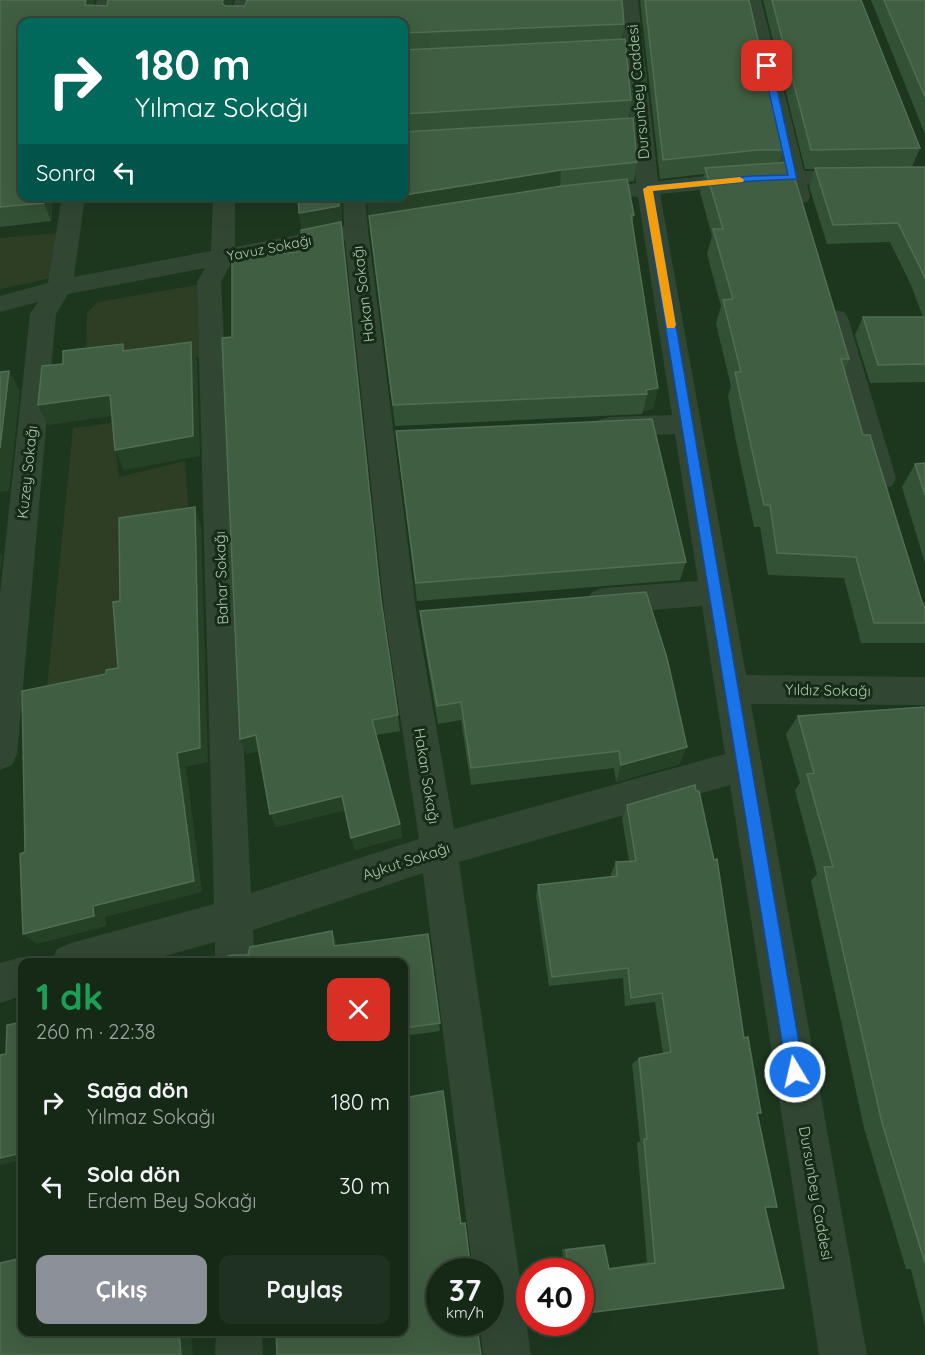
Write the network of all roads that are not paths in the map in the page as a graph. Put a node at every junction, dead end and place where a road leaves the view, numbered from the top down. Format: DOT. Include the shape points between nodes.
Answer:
graph roads {
  1 [pos="106,0"];
  2 [pos="244,0"];
  3 [pos="629,0"];
  4 [pos="752,0"];
  5 [pos="103,18"];
  6 [pos="239,18"];
  7 [pos="924,167"];
  8 [pos="794,177"];
  9 [pos="648,189"];
  10 [pos="604,193"];
  11 [pos="73,201"];
  12 [pos="224,201"];
  13 [pos="356,201"];
  14 [pos="807,223"];
  15 [pos="367,229"];
  16 [pos="223,256"];
  17 [pos="60,288"];
  18 [pos="827,291"];
  19 [pos="0,304"];
  20 [pos="687,424"];
  21 [pos="580,429"];
  22 [pos="888,497"];
  23 [pos="715,592"];
  24 [pos="575,603"];
  25 [pos="731,688"];
  26 [pos="925,691"];
  27 [pos="0,754"];
  28 [pos="744,765"];
  29 [pos="439,850"];
  30 [pos="235,917"];
  31 [pos="89,958"];
  32 [pos="235,958"];
  33 [pos="18,977"];
  34 [pos="0,983"];
  35 [pos="239,1336"];
  36 [pos="239,1355"];
  37 [pos="507,1355"];
  38 [pos="843,1355"];
  1 -- 5 [label="street"];
  2 -- 6 [label="street"];
  3 -- 9 [label="street, Dursunbey Caddesi" via="623,50 630,128"];
  4 -- 8 [label="street"];
  7 -- 8 [label="street"];
  8 -- 9 [label="street"];
  8 -- 14 [label="street"];
  9 -- 10 [label="street"];
  9 -- 20 [label="street, Dursunbey Caddesi"];
  11 -- 17 [label="street, Kuzey Sokağı"];
  12 -- 16 [label="street, Bahar Sokağı"];
  13 -- 15 [label="street, Hakan Sokağı"];
  15 -- 16 [label="street, Yavuz Sokağı"];
  15 -- 29 [label="street, Hakan Sokağı"];
  16 -- 17 [label="street, Yavuz Sokağı"];
  16 -- 30 [label="street, Bahar Sokağı" via="209,282"];
  17 -- 19 [label="street, Yavuz Sokağı"];
  17 -- 27 [label="street, Kuzey Sokağı" via="43,314"];
  18 -- 22 [label="street"];
  20 -- 21 [label="street"];
  20 -- 23 [label="street, Dursunbey Caddesi"];
  23 -- 24 [label="street"];
  23 -- 25 [label="street, Dursunbey Caddesi"];
  25 -- 26 [label="street, Yıldız Sokağı"];
  25 -- 28 [label="street, Dursunbey Caddesi"];
  28 -- 29 [label="street, Aykut Sokağı"];
  28 -- 38 [label="street, Dursunbey Caddesi"];
  29 -- 30 [label="street, Aykut Sokağı"];
  29 -- 37 [label="street, Hakan Sokağı"];
  30 -- 31 [label="street, Aykut Sokağı"];
  30 -- 32 [label="street, Bahar Sokağı"];
  33 -- 34 [label="street"];
  35 -- 36 [label="street"];
}
